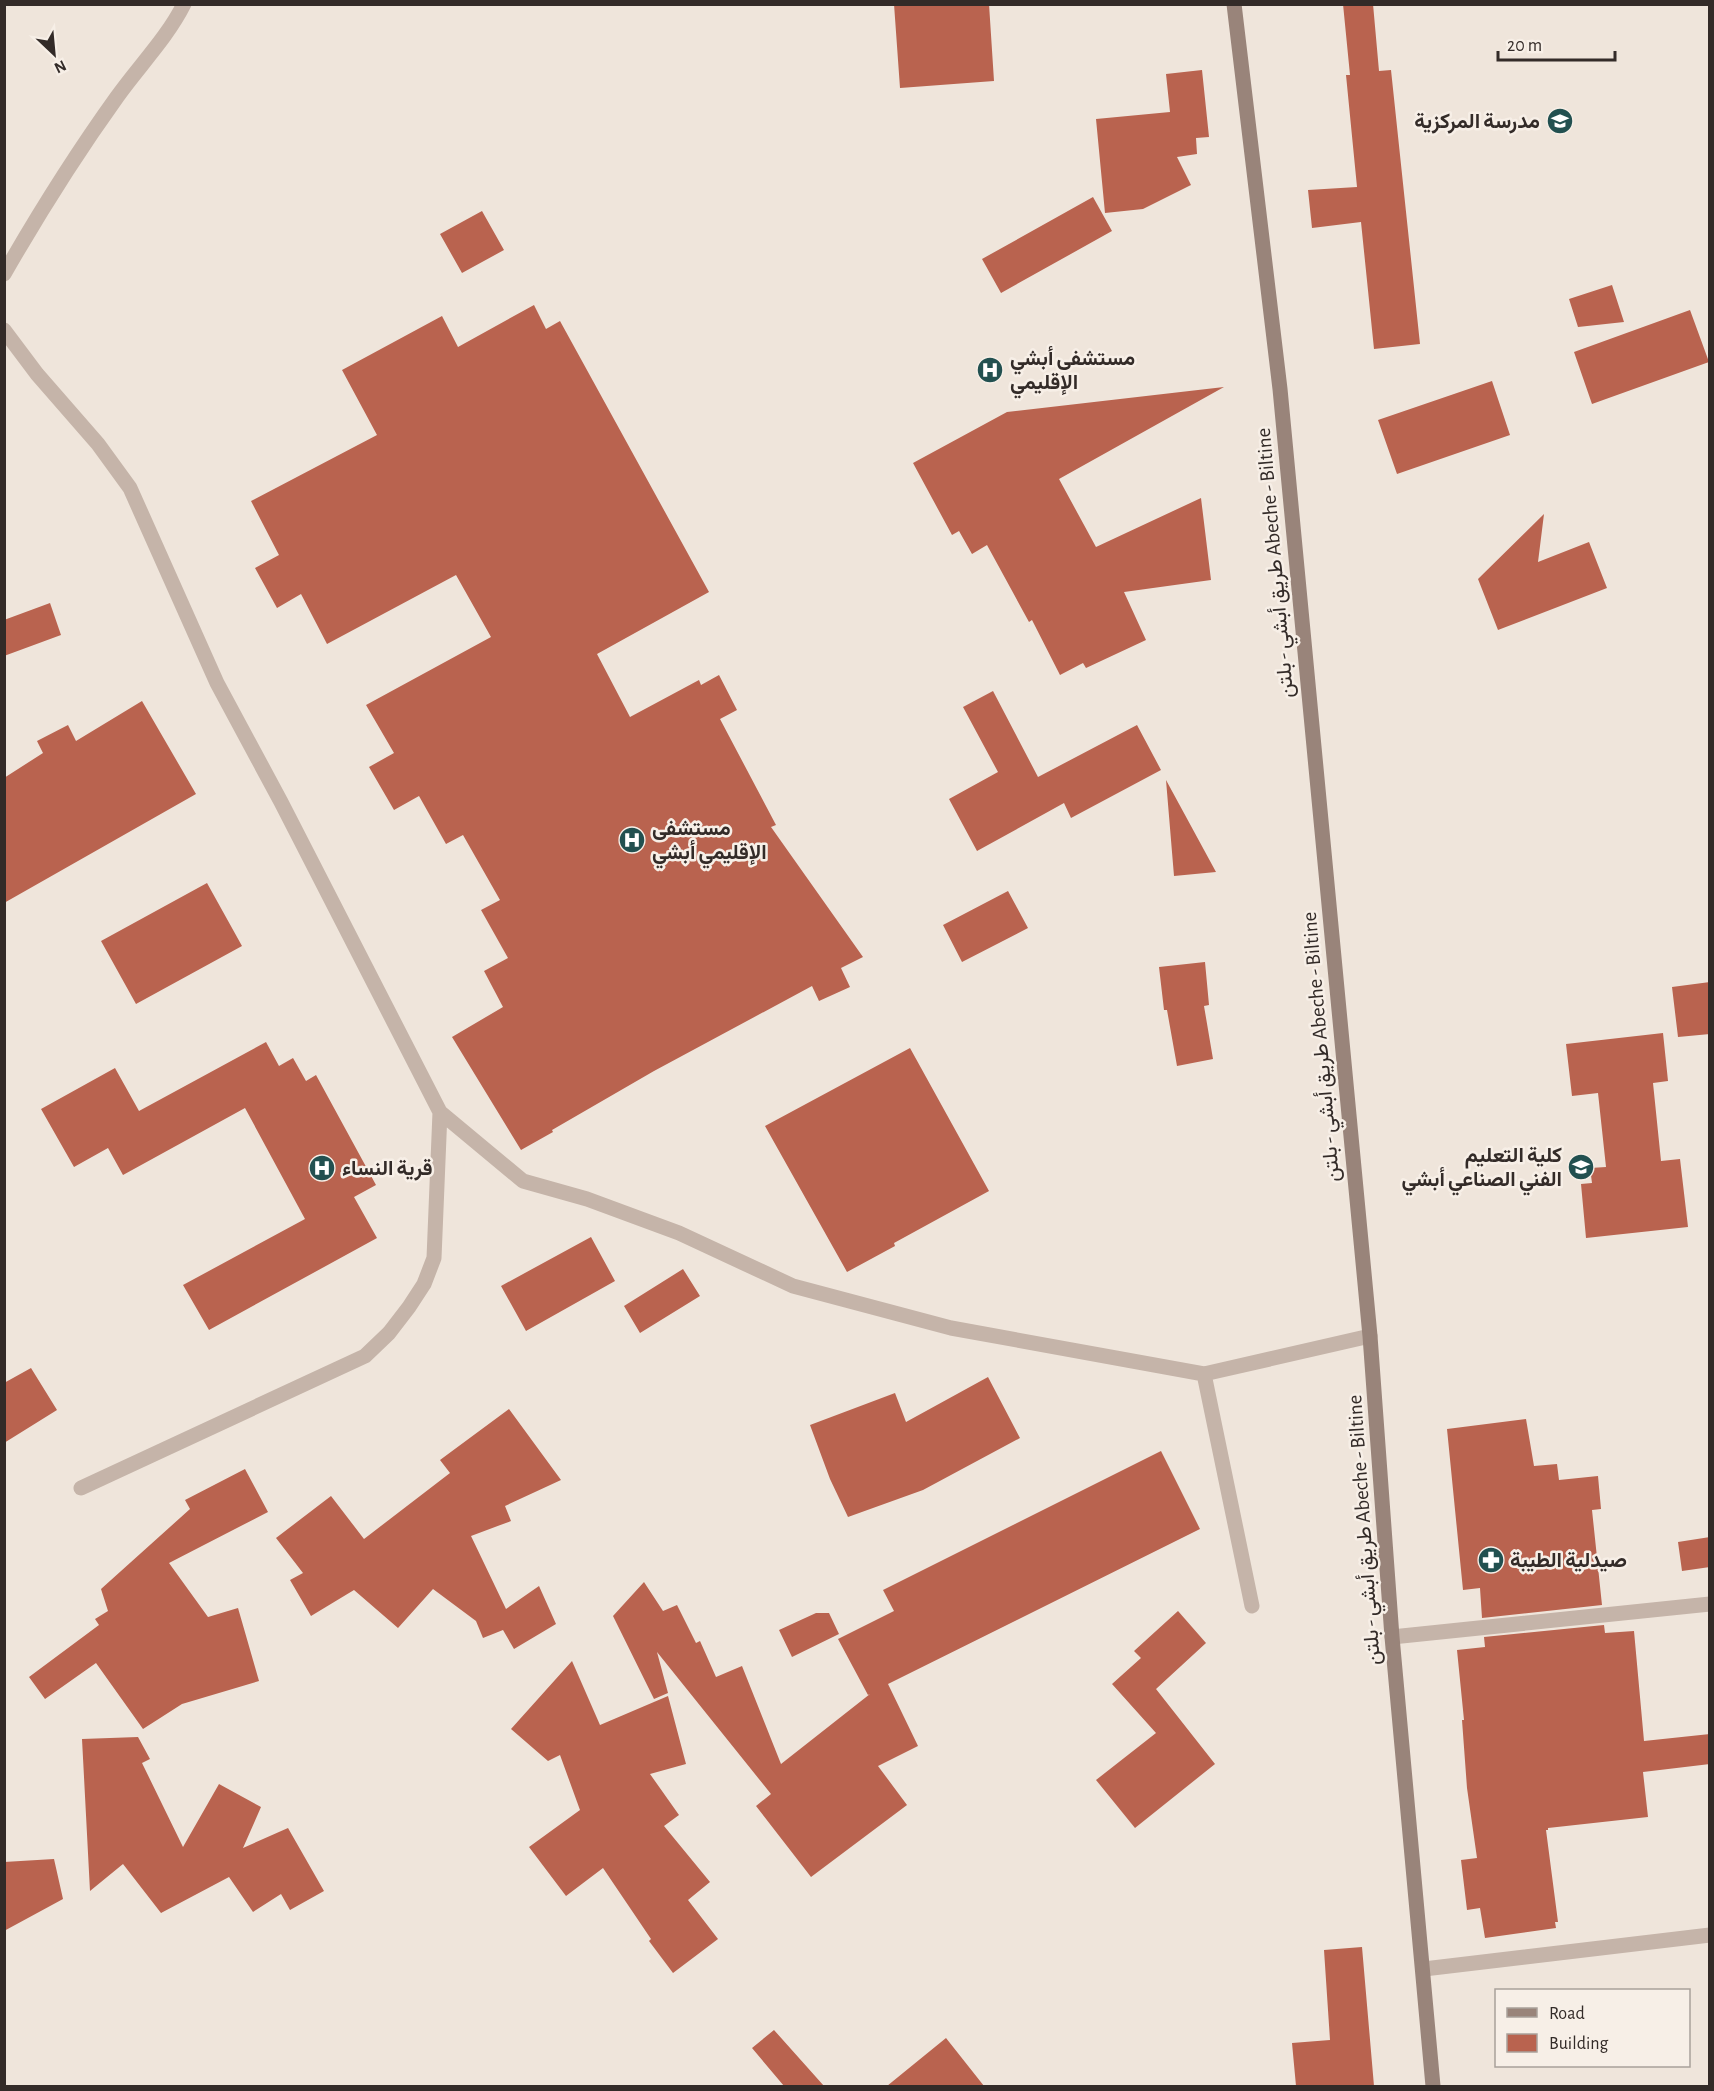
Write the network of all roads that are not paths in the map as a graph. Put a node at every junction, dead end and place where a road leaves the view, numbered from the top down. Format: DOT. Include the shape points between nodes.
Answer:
graph roads {
  1 [pos="184,4"];
  2 [pos="1234,4"];
  3 [pos="4,274"];
  4 [pos="4,330"];
  5 [pos="440,1112"];
  6 [pos="1370,1336"];
  7 [pos="1204,1374"];
  8 [pos="81,1488"];
  9 [pos="1710,1604"];
  10 [pos="1252,1606"];
  11 [pos="1392,1637"];
  12 [pos="1710,1935"];
  13 [pos="1424,1969"];
  14 [pos="1433,2086"];
  1 -- 3 [label="street" via="175,22 78,153"];
  2 -- 6 [label="main road, طريق أبشي - بلتن Abeche - Biltine" via="1280,389"];
  4 -- 5 [label="street" via="130,488 217,683"];
  5 -- 7 [label="street" via="523,1181 587,1199 680,1233 793,1286 951,1328"];
  5 -- 8 [label="street" via="434,1258 424,1284 389,1333 365,1356"];
  6 -- 7 [label="street"];
  6 -- 11 [label="main road, طريق أبشي - بلتن Abeche - Biltine"];
  7 -- 10 [label="street"];
  9 -- 11 [label="street"];
  11 -- 13 [label="main road, طريق أبشي - بلتن Abeche - Biltine"];
  12 -- 13 [label="street"];
  13 -- 14 [label="main road, طريق أبشي - بلتن Abeche - Biltine"];
}
